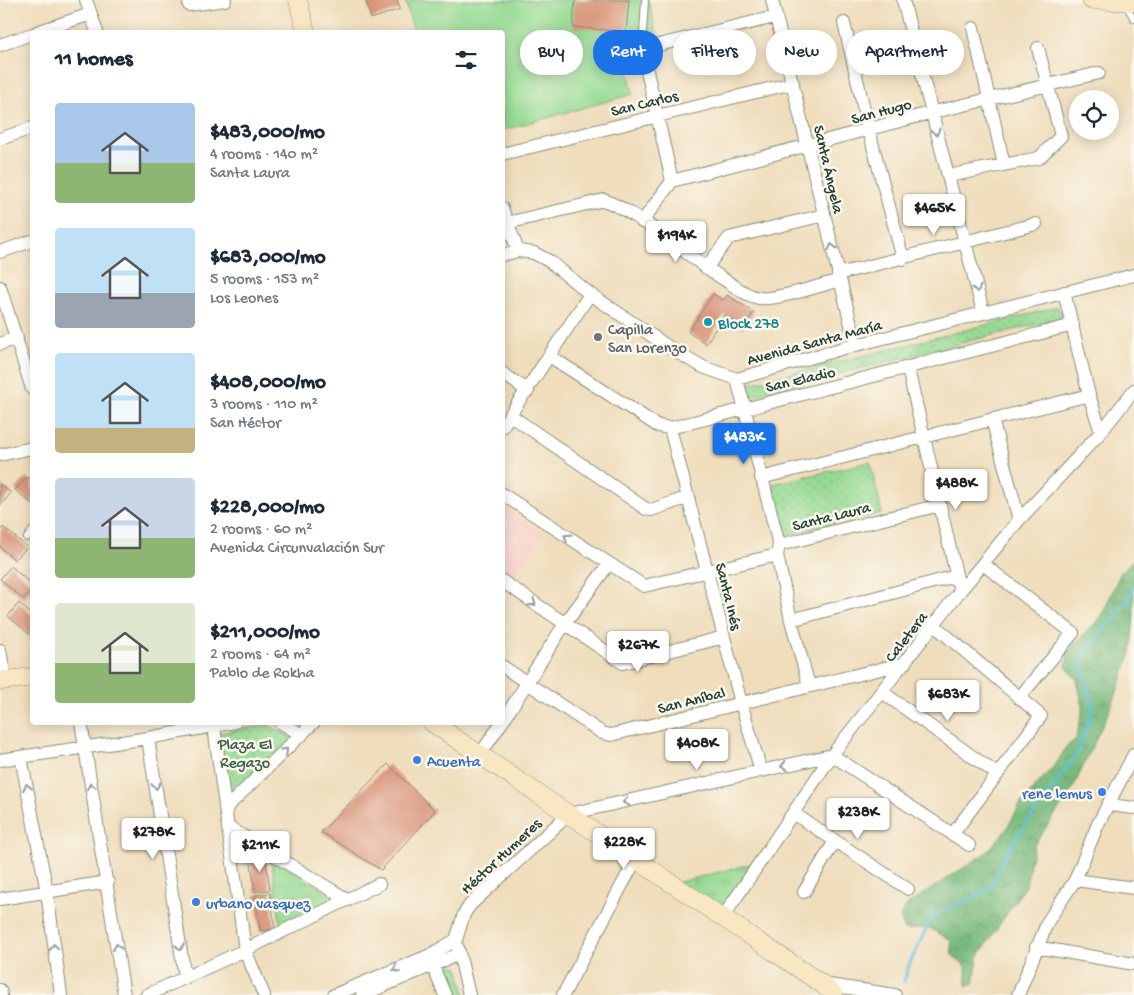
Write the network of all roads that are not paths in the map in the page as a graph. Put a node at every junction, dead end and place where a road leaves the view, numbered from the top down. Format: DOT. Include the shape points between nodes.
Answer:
graph roads {
  1 [pos="86,0"];
  2 [pos="225,0"];
  3 [pos="298,0"];
  4 [pos="645,0"];
  5 [pos="772,0"];
  6 [pos="903,0"];
  7 [pos="1091,0"];
  8 [pos="1129,2"];
  9 [pos="189,6"];
  10 [pos="91,14"];
  11 [pos="775,17"];
  12 [pos="1134,19"];
  13 [pos="844,23"];
  14 [pos="973,28"];
  15 [pos="43,30"];
  16 [pos="96,30"];
  17 [pos="306,30"];
  18 [pos="643,30"];
  19 [pos="30,35"];
  20 [pos="663,44"];
  21 [pos="0,45"];
  22 [pos="1038,48"];
  23 [pos="1099,73"];
  24 [pos="647,75"];
  25 [pos="793,83"];
  26 [pos="1047,85"];
  27 [pos="989,99"];
  28 [pos="930,113"];
  29 [pos="656,116"];
  30 [pos="30,129"];
  31 [pos="869,131"];
  32 [pos="0,139"];
  33 [pos="807,146"];
  34 [pos="505,153"];
  35 [pos="1004,165"];
  36 [pos="948,176"];
  37 [pos="672,181"];
  38 [pos="824,215"];
  39 [pos="505,217"];
  40 [pos="642,222"];
  41 [pos="507,223"];
  42 [pos="1036,224"];
  43 [pos="30,242"];
  44 [pos="965,242"];
  45 [pos="518,251"];
  46 [pos="0,252"];
  47 [pos="505,254"];
  48 [pos="903,259"];
  49 [pos="706,268"];
  50 [pos="1134,275"];
  51 [pos="839,277"];
  52 [pos="0,287"];
  53 [pos="1064,292"];
  54 [pos="590,294"];
  55 [pos="983,312"];
  56 [pos="1073,325"];
  57 [pos="16,338"];
  58 [pos="0,344"];
  59 [pos="856,345"];
  60 [pos="27,349"];
  61 [pos="551,357"];
  62 [pos="908,369"];
  63 [pos="30,373"];
  64 [pos="505,375"];
  65 [pos="737,379"];
  66 [pos="1134,390"];
  67 [pos="528,391"];
  68 [pos="1089,395"];
  69 [pos="744,408"];
  70 [pos="510,415"];
  71 [pos="992,419"];
  72 [pos="505,422"];
  73 [pos="670,428"];
  74 [pos="1100,432"];
  75 [pos="924,438"];
  76 [pos="30,448"];
  77 [pos="0,455"];
  78 [pos="761,478"];
  79 [pos="505,496"];
  80 [pos="689,497"];
  81 [pos="940,505"];
  82 [pos="1019,520"];
  83 [pos="30,534"];
  84 [pos="27,538"];
  85 [pos="778,550"];
  86 [pos="983,564"];
  87 [pos="608,565"];
  88 [pos="707,571"];
  89 [pos="956,576"];
  90 [pos="505,583"];
  91 [pos="960,591"];
  92 [pos="790,620"];
  93 [pos="564,625"];
  94 [pos="934,625"];
  95 [pos="724,637"];
  96 [pos="0,650"];
  97 [pos="905,663"];
  98 [pos="505,668"];
  99 [pos="30,677"];
  100 [pos="3,681"];
  101 [pos="529,684"];
  102 [pos="809,686"];
  103 [pos="882,692"];
  104 [pos="1019,698"];
  105 [pos="741,703"];
  106 [pos="505,718"];
  107 [pos="82,725"];
  108 [pos="219,725"];
  109 [pos="285,725"];
  110 [pos="311,725"];
  111 [pos="435,725"];
  112 [pos="500,725"];
  113 [pos="214,726"];
  114 [pos="302,735"];
  115 [pos="148,738"];
  116 [pos="84,748"];
  117 [pos="1134,754"];
  118 [pos="480,755"];
  119 [pos="832,755"];
  120 [pos="21,757"];
  121 [pos="0,760"];
  122 [pos="761,771"];
  123 [pos="997,774"];
  124 [pos="1109,805"];
  125 [pos="1134,808"];
  126 [pos="225,809"];
  127 [pos="793,813"];
  128 [pos="569,814"];
  129 [pos="228,827"];
  130 [pos="952,835"];
  131 [pos="835,841"];
  132 [pos="969,845"];
  133 [pos="636,859"];
  134 [pos="1075,880"];
  135 [pos="108,882"];
  136 [pos="379,884"];
  137 [pos="1134,888"];
  138 [pos="908,889"];
  139 [pos="47,892"];
  140 [pos="804,892"];
  141 [pos="0,899"];
  142 [pos="348,900"];
  143 [pos="723,917"];
  144 [pos="456,940"];
  145 [pos="1036,947"];
  146 [pos="245,950"];
  147 [pos="459,954"];
  148 [pos="430,961"];
  149 [pos="1134,964"];
  150 [pos="185,978"];
  151 [pos="0,990"];
  152 [pos="828,990"];
  153 [pos="356,992"];
  154 [pos="858,992"];
  155 [pos="1,995"];
  156 [pos="61,995"];
  157 [pos="124,995"];
  158 [pos="147,995"];
  159 [pos="264,995"];
  160 [pos="334,995"];
  161 [pos="445,995"];
  162 [pos="469,995"];
  163 [pos="563,995"];
  164 [pos="895,995"];
  165 [pos="1018,995"];
  1 -- 10 [label="street"];
  2 -- 9 [label="street"];
  3 -- 17 [label="main road"];
  4 -- 18 [label="lane"];
  5 -- 11 [label="street, Santa Ángela"];
  6 -- 28 [label="street"];
  7 -- 8 [label="main road"];
  8 -- 12 [label="lane"];
  10 -- 15 [label="street"];
  10 -- 16 [label="street"];
  11 -- 20 [label="street"];
  11 -- 25 [label="street, Santa Ángela"];
  13 -- 31 [label="street"];
  14 -- 27 [label="street"];
  19 -- 21 [label="street"];
  22 -- 26 [label="street"];
  23 -- 26 [label="street, San Hugo"];
  24 -- 29 [label="street"];
  25 -- 29 [label="street, San Carlos"];
  25 -- 33 [label="street, Santa Ángela"];
  26 -- 27 [label="street, San Hugo"];
  26 -- 35 [label="street" via="1061,136 1039,158"];
  27 -- 28 [label="street, San Hugo"];
  27 -- 35 [label="street"];
  28 -- 31 [label="street, San Hugo"];
  28 -- 36 [label="street, one-way"];
  29 -- 34 [label="street, San Carlos"];
  29 -- 37 [label="street"];
  30 -- 32 [label="street"];
  31 -- 33 [label="street, San Hugo"];
  31 -- 48 [label="street"];
  33 -- 37 [label="street, San Hugo"];
  33 -- 38 [label="street, Santa Ángela"];
  35 -- 36 [label="street"];
  36 -- 44 [label="street"];
  37 -- 40 [label="street"];
  38 -- 49 [label="street" via="729,238"];
  51 -- 38 [label="street, Santa Ángela, one-way"];
  39 -- 41 [label="street"];
  40 -- 41 [label="street" via="604,200"];
  40 -- 49 [label="street"];
  41 -- 45 [label="street"];
  42 -- 44 [label="street"];
  43 -- 46 [label="street"];
  44 -- 48 [label="street"];
  44 -- 55 [label="street, one-way"];
  45 -- 47 [label="street, Avenida Santa María"];
  45 -- 54 [label="street, Avenida Santa María" via="534,253 549,261"];
  48 -- 51 [label="street"];
  49 -- 51 [label="street" via="760,299"];
  50 -- 53 [label="street, Avenida Santa María"];
  51 -- 59 [label="street, Santa Ángela"];
  52 -- 57 [label="street"];
  53 -- 55 [label="street, Avenida Santa María"];
  53 -- 56 [label="street"];
  54 -- 61 [label="street"];
  54 -- 65 [label="street, Avenida Santa María" via="703,367"];
  55 -- 59 [label="street, Avenida Santa María"];
  56 -- 62 [label="street, San Eladio"];
  56 -- 68 [label="street"];
  57 -- 58 [label="street"];
  57 -- 60 [label="street"];
  59 -- 65 [label="street, Avenida Santa María"];
  60 -- 63 [label="street"];
  61 -- 67 [label="street"];
  61 -- 73 [label="street" via="658,426"];
  62 -- 69 [label="street, San Eladio"];
  62 -- 75 [label="street"];
  64 -- 67 [label="street"];
  65 -- 69 [label="street, Santa Laura"];
  66 -- 74 [label="street, Caletera"];
  67 -- 70 [label="street"];
  68 -- 71 [label="street"];
  68 -- 74 [label="street"];
  69 -- 73 [label="street, San Eladio"];
  69 -- 78 [label="street, Santa Laura"];
  70 -- 72 [label="street"];
  70 -- 80 [label="street" via="646,509"];
  71 -- 75 [label="street"];
  71 -- 82 [label="street"];
  73 -- 80 [label="street, Santa Inés"];
  74 -- 82 [label="street, Caletera"];
  75 -- 78 [label="street"];
  75 -- 81 [label="street"];
  76 -- 77 [label="street"];
  78 -- 85 [label="street, Santa Laura"];
  87 -- 79 [label="street, one-way"];
  80 -- 88 [label="street, Santa Inés"];
  81 -- 85 [label="street, Santa Laura"];
  81 -- 89 [label="street"];
  82 -- 86 [label="street, Caletera"];
  83 -- 84 [label="lane"];
  85 -- 88 [label="street"];
  85 -- 92 [label="street"];
  86 -- 91 [label="street, Caletera"];
  86 -- 104 [label="street" via="1073,633"];
  87 -- 88 [label="street" via="644,586"];
  87 -- 93 [label="street"];
  88 -- 95 [label="street, Santa Inés"];
  89 -- 91 [label="street"];
  89 -- 92 [label="street"];
  90 -- 93 [label="street, one-way"];
  91 -- 94 [label="street, Caletera"];
  92 -- 102 [label="street"];
  93 -- 95 [label="street" via="623,663"];
  93 -- 101 [label="street"];
  94 -- 97 [label="street, Caletera"];
  94 -- 104 [label="street"];
  95 -- 105 [label="street, Santa Inés"];
  96 -- 100 [label="street"];
  97 -- 102 [label="street, San Aníbal"];
  97 -- 103 [label="street, Caletera"];
  98 -- 101 [label="street, San Aníbal"];
  99 -- 100 [label="main road"];
  101 -- 105 [label="street, San Aníbal" via="602,733 610,735"];
  101 -- 106 [label="street"];
  102 -- 105 [label="street, San Aníbal"];
  103 -- 119 [label="street, Caletera"];
  103 -- 123 [label="street"];
  104 -- 123 [label="street" via="1041,716"];
  105 -- 122 [label="street, Santa Inés"];
  107 -- 116 [label="street"];
  108 -- 113 [label="street"];
  109 -- 114 [label="street"];
  110 -- 114 [label="street"];
  111 -- 118 [label="main road"];
  112 -- 118 [label="street"];
  113 -- 115 [label="street"];
  113 -- 126 [label="street"];
  126 -- 114 [label="street, one-way"];
  115 -- 116 [label="street"];
  115 -- 150 [label="street, one-way"];
  116 -- 120 [label="street"];
  135 -- 116 [label="street, one-way"];
  117 -- 124 [label="street"];
  118 -- 128 [label="main road"];
  119 -- 122 [label="street, one-way"];
  119 -- 127 [label="street, Caletera"];
  119 -- 130 [label="street"];
  120 -- 121 [label="street"];
  139 -- 120 [label="street, one-way"];
  122 -- 128 [label="street, one-way"];
  123 -- 130 [label="street"];
  124 -- 125 [label="street"];
  124 -- 134 [label="street"];
  126 -- 129 [label="street"];
  127 -- 131 [label="street"];
  127 -- 143 [label="street, Caletera"];
  128 -- 133 [label="main road"];
  128 -- 144 [label="street, Héctor Humeres" via="470,904"];
  129 -- 142 [label="street"];
  129 -- 146 [label="street"];
  130 -- 132 [label="street"];
  131 -- 138 [label="street"];
  131 -- 140 [label="street"];
  133 -- 143 [label="main road"];
  133 -- 163 [label="street"];
  134 -- 137 [label="street"];
  134 -- 145 [label="street" via="1048,921"];
  135 -- 139 [label="street"];
  157 -- 135 [label="street, one-way"];
  136 -- 142 [label="street"];
  139 -- 141 [label="street"];
  156 -- 139 [label="street, one-way"];
  142 -- 146 [label="street"];
  143 -- 152 [label="main road"];
  144 -- 147 [label="street"];
  144 -- 148 [label="street"];
  145 -- 149 [label="street"];
  145 -- 165 [label="street"];
  146 -- 150 [label="street"];
  146 -- 159 [label="street"];
  147 -- 148 [label="street"];
  147 -- 162 [label="street"];
  148 -- 153 [label="street"];
  148 -- 161 [label="street"];
  150 -- 158 [label="street"];
  151 -- 155 [label="street"];
  152 -- 154 [label="street"];
  153 -- 160 [label="street"];
  154 -- 164 [label="street"];
}
